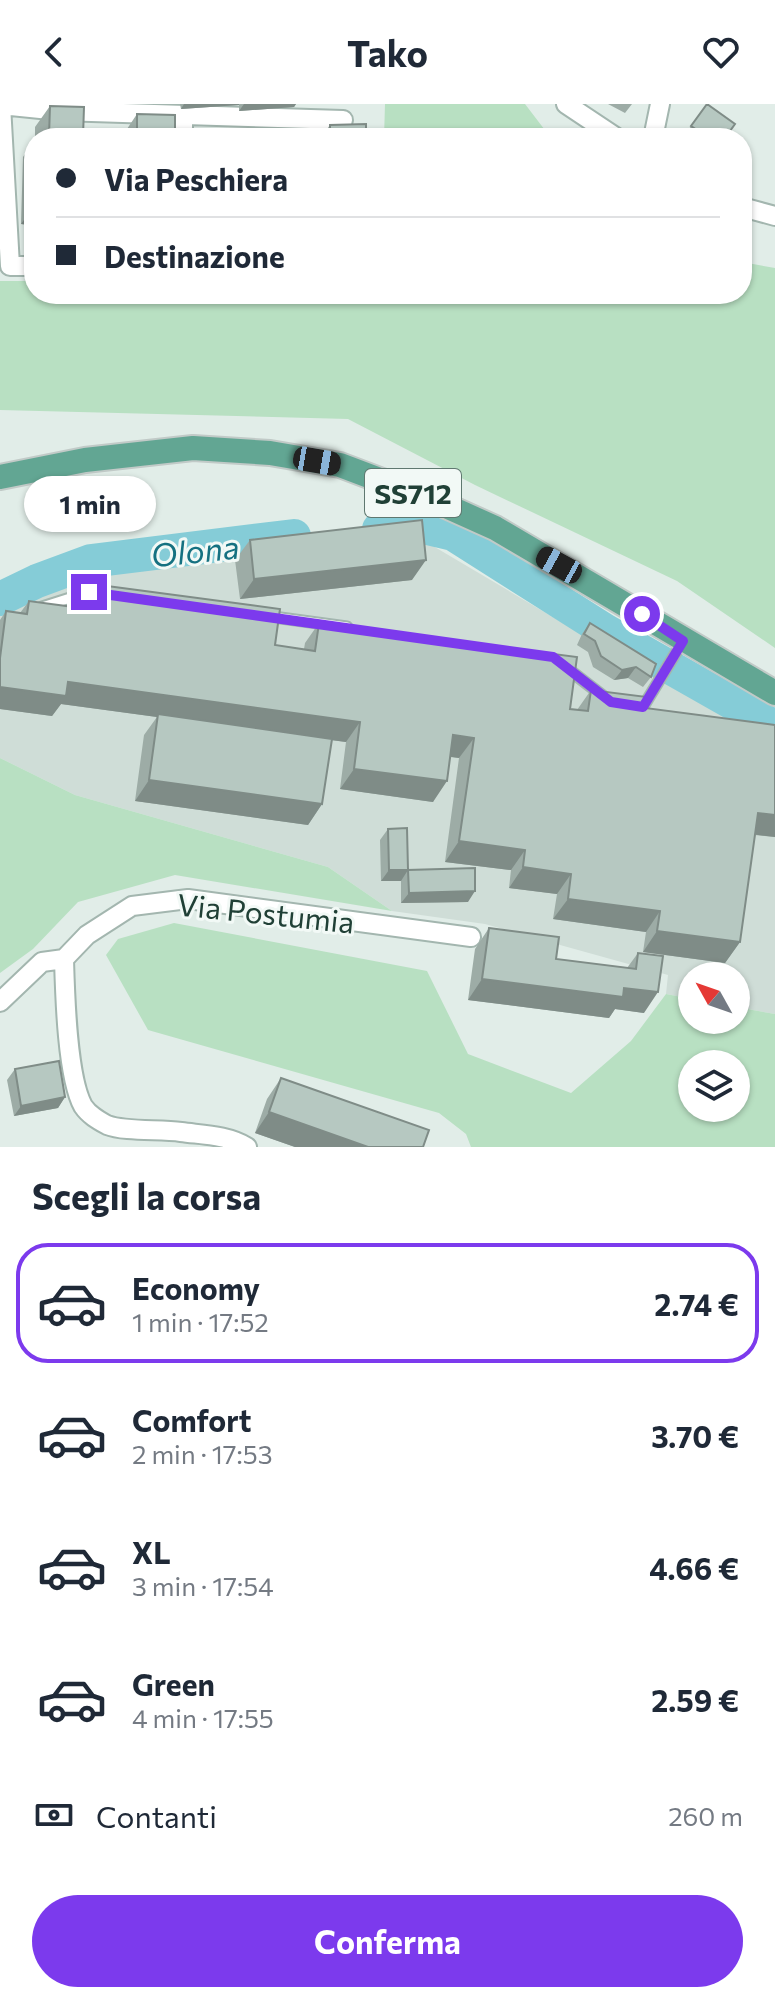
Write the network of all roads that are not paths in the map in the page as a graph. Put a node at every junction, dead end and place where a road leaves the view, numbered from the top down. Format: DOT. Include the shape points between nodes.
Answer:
graph roads {
  1 [pos="566,104"];
  2 [pos="660,104"];
  3 [pos="0,105"];
  4 [pos="183,115"];
  5 [pos="343,120"];
  6 [pos="183,128"];
  7 [pos="602,128"];
  8 [pos="655,128"];
  9 [pos="752,210"];
  10 [pos="775,216"];
  11 [pos="24,266"];
  12 [pos="2,479"];
  13 [pos="104,594"];
  14 [pos="35,610"];
  15 [pos="255,614"];
  16 [pos="364,629"];
  17 [pos="679,646"];
  18 [pos="564,666"];
  19 [pos="775,693"];
  20 [pos="611,702"];
  21 [pos="627,705"];
  22 [pos="471,937"];
  23 [pos="64,959"];
  24 [pos="0,1002"];
  25 [pos="247,1147"];
  1 -- 7 [label="street"];
  2 -- 8 [label="street"];
  3 -- 4 [label="street"];
  3 -- 11 [label="street" via="10,266"];
  4 -- 5 [label="street"];
  4 -- 6 [label="street"];
  9 -- 10 [label="street"];
  12 -- 17 [label="main road, SS712" via="85,460 193,448 340,465 495,528 622,601"];
  13 -- 14 [label="lane" via="89,592"];
  15 -- 16 [label="lane"];
  17 -- 19 [label="main road, SS712"];
  17 -- 21 [label="lane" via="643,707"];
  18 -- 20 [label="lane"];
  22 -- 23 [label="street, Via Postumia" via="188,899 132,906 87,935"];
  23 -- 24 [label="street, Via Postumia" via="42,962"];
  23 -- 25 [label="street" via="73,1069 82,1105 92,1117 111,1127 235,1139"];
}
